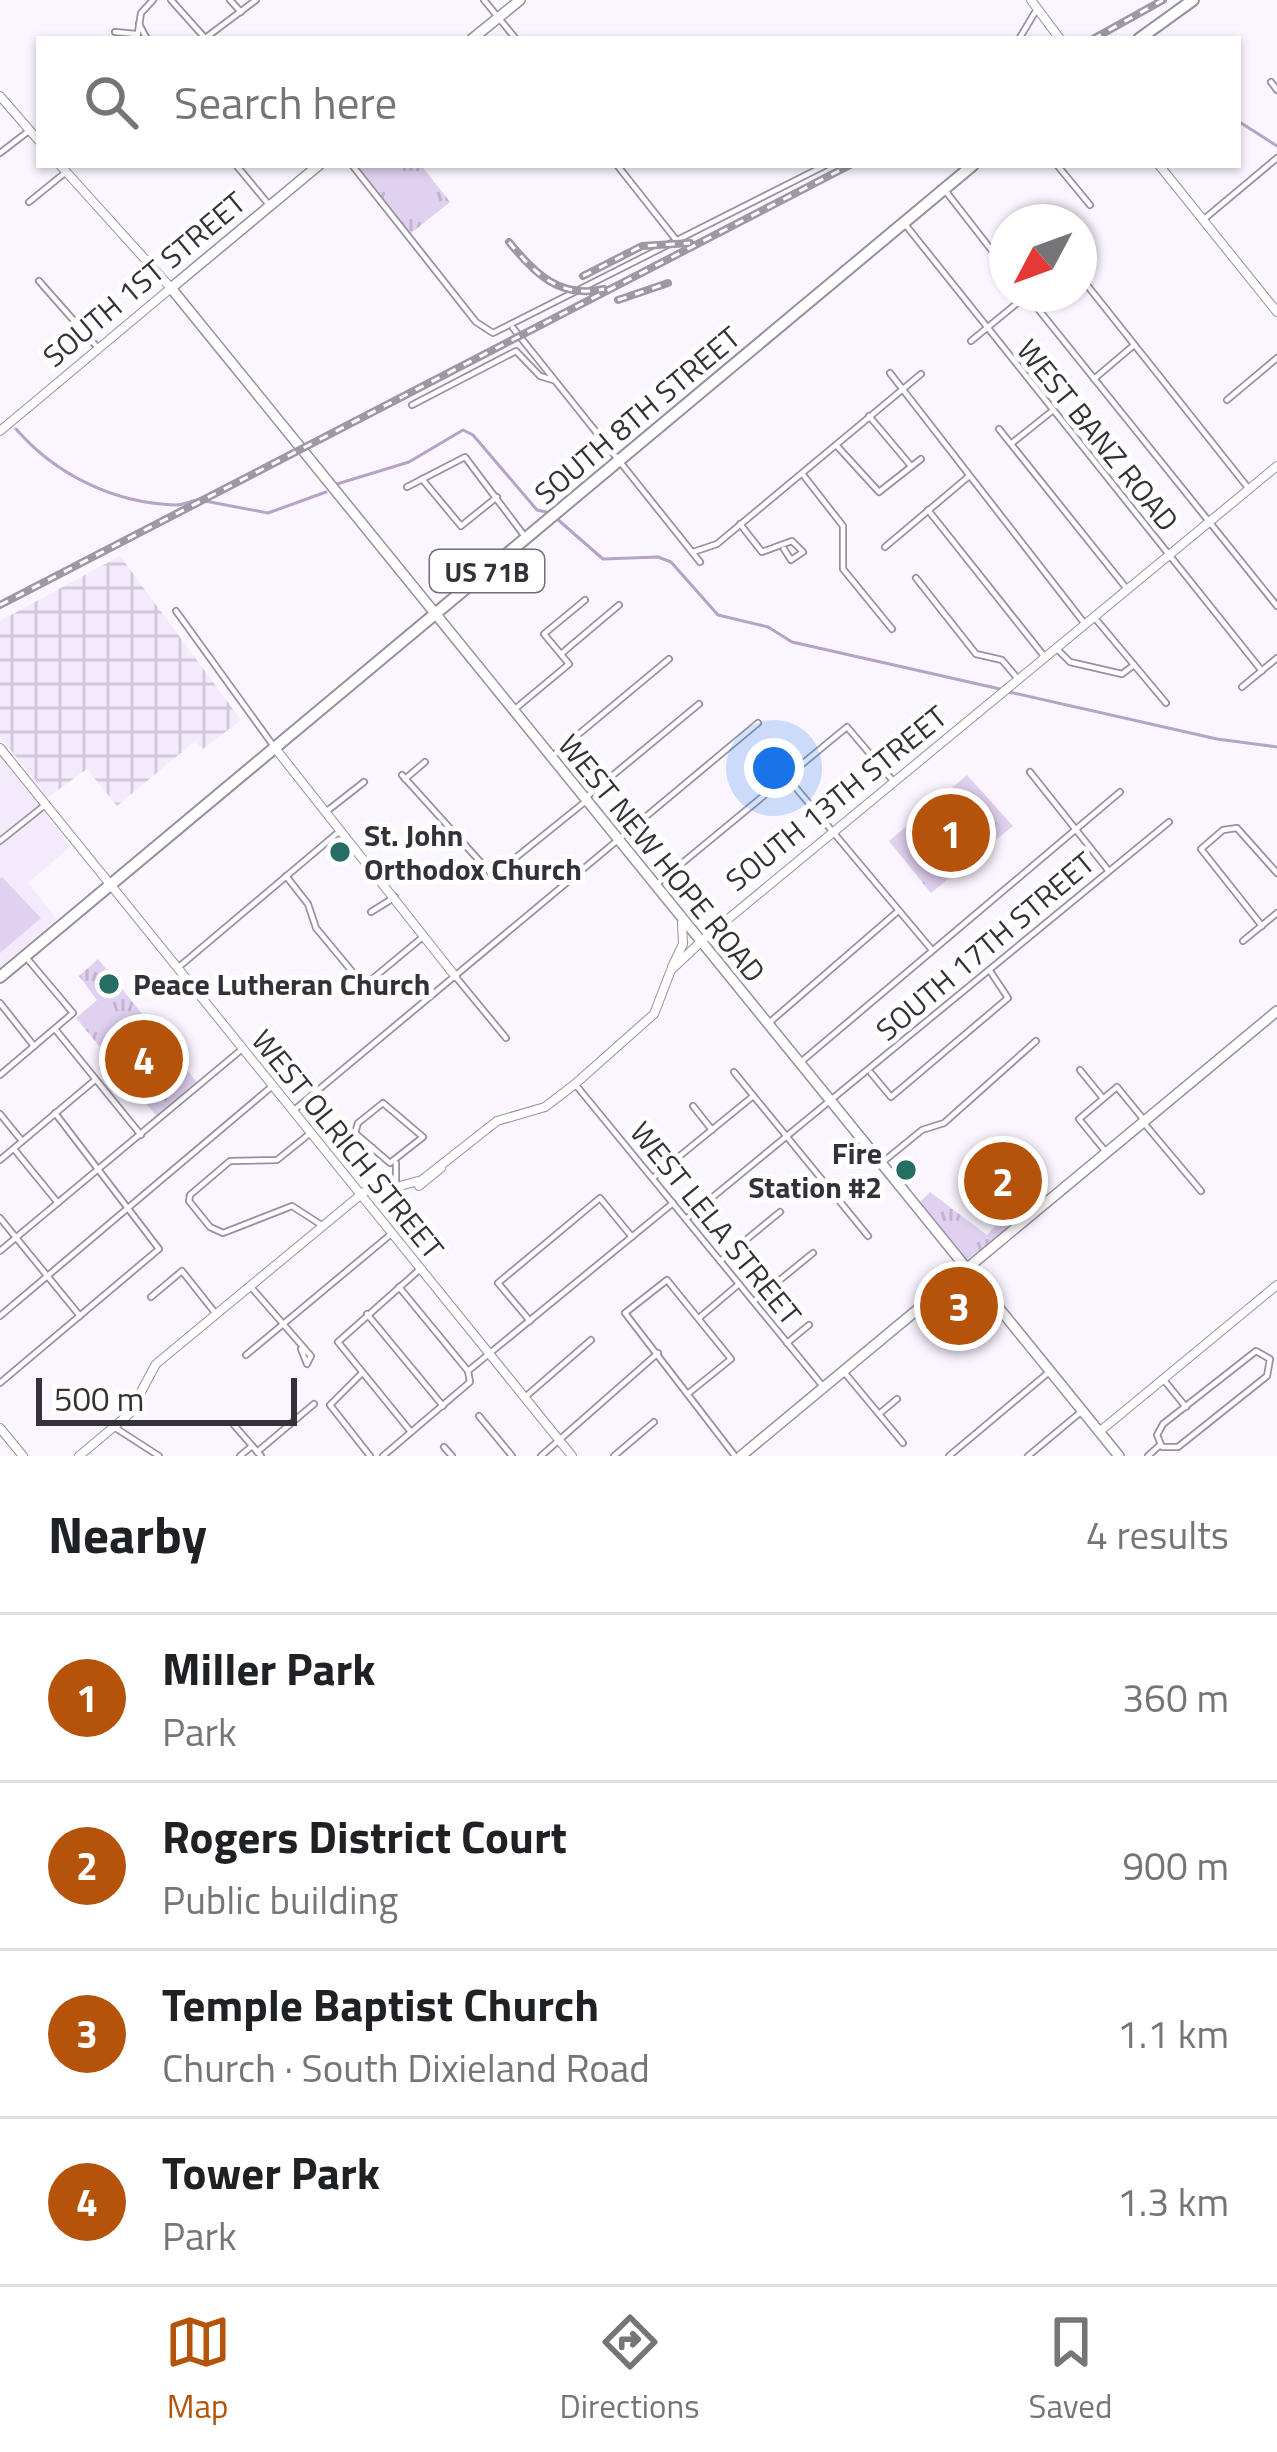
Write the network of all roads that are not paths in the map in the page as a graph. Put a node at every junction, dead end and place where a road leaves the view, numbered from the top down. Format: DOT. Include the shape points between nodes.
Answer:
graph roads {
  1 [pos="153,0"];
  2 [pos="171,0"];
  3 [pos="230,0"];
  4 [pos="256,0"];
  5 [pos="484,0"];
  6 [pos="520,0"];
  7 [pos="1193,0"];
  8 [pos="1034,4"];
  9 [pos="241,12"];
  10 [pos="498,18"];
  11 [pos="138,23"];
  12 [pos="115,32"];
  13 [pos="136,36"];
  14 [pos="145,36"];
  15 [pos="203,36"];
  16 [pos="208,36"];
  17 [pos="476,36"];
  18 [pos="513,36"];
  19 [pos="1020,36"];
  20 [pos="1058,36"];
  21 [pos="1143,36"];
  22 [pos="1271,82"];
  23 [pos="1277,90"];
  24 [pos="0,96"];
  25 [pos="30,130"];
  26 [pos="36,137"];
  27 [pos="0,153"];
  28 [pos="1277,158"];
  29 [pos="63,168"];
  30 [pos="238,168"];
  31 [pos="315,168"];
  32 [pos="355,168"];
  33 [pos="619,168"];
  34 [pos="820,168"];
  35 [pos="970,168"];
  36 [pos="1059,168"];
  37 [pos="1161,168"];
  38 [pos="944,189"];
  39 [pos="29,202"];
  40 [pos="1089,204"];
  41 [pos="270,206"];
  42 [pos="1203,220"];
  43 [pos="904,224"];
  44 [pos="677,241"];
  45 [pos="989,246"];
  46 [pos="39,281"];
  47 [pos="171,288"];
  48 [pos="1097,298"];
  49 [pos="1006,312"];
  50 [pos="1041,312"];
  51 [pos="1277,312"];
  52 [pos="512,328"];
  53 [pos="986,329"];
  54 [pos="971,341"];
  55 [pos="1134,345"];
  56 [pos="98,348"];
  57 [pos="1277,358"];
  58 [pos="890,373"];
  59 [pos="921,374"];
  60 [pos="1094,379"];
  61 [pos="553,380"];
  62 [pos="903,388"];
  63 [pos="1227,400"];
  64 [pos="412,405"];
  65 [pos="1052,411"];
  66 [pos="869,416"];
  67 [pos="999,429"];
  68 [pos="0,430"];
  69 [pos="1012,443"];
  70 [pos="837,446"];
  71 [pos="920,458"];
  72 [pos="618,462"];
  73 [pos="911,466"];
  74 [pos="1277,466"];
  75 [pos="802,475"];
  76 [pos="968,477"];
  77 [pos="422,479"];
  78 [pos="407,487"];
  79 [pos="1249,489"];
  80 [pos="497,497"];
  81 [pos="928,510"];
  82 [pos="1209,522"];
  83 [pos="740,524"];
  84 [pos="526,539"];
  85 [pos="885,547"];
  86 [pos="784,548"];
  87 [pos="692,552"];
  88 [pos="1168,556"];
  89 [pos="700,562"];
  90 [pos="916,578"];
  91 [pos="1127,590"];
  92 [pos="585,600"];
  93 [pos="619,605"];
  94 [pos="1277,606"];
  95 [pos="176,611"];
  96 [pos="436,614"];
  97 [pos="1090,621"];
  98 [pos="892,629"];
  99 [pos="1056,648"];
  100 [pos="561,654"];
  101 [pos="1046,657"];
  102 [pos="1277,658"];
  103 [pos="669,659"];
  104 [pos="1134,665"];
  105 [pos="1262,671"];
  106 [pos="1018,680"];
  107 [pos="1242,687"];
  108 [pos="1166,703"];
  109 [pos="699,704"];
  110 [pos="513,711"];
  111 [pos="758,723"];
  112 [pos="0,748"];
  113 [pos="275,748"];
  114 [pos="550,758"];
  115 [pos="425,762"];
  116 [pos="1030,772"];
  117 [pos="786,776"];
  118 [pos="364,782"];
  119 [pos="894,782"];
  120 [pos="1120,792"];
  121 [pos="585,800"];
  122 [pos="45,806"];
  123 [pos="327,811"];
  124 [pos="1169,822"];
  125 [pos="1075,829"];
  126 [pos="341,830"];
  127 [pos="834,832"];
  128 [pos="0,841"];
  129 [pos="617,841"];
  130 [pos="1108,870"];
  131 [pos="1277,873"];
  132 [pos="286,876"];
  133 [pos="110,886"];
  134 [pos="653,886"];
  135 [pos="395,898"];
  136 [pos="898,911"];
  137 [pos="370,912"];
  138 [pos="1277,913"];
  139 [pos="682,923"];
  140 [pos="1262,926"];
  141 [pos="425,935"];
  142 [pos="1243,941"];
  143 [pos="699,944"];
  144 [pos="932,950"];
  145 [pos="26,956"];
  146 [pos="176,969"];
  147 [pos="671,970"];
  148 [pos="990,971"];
  149 [pos="455,976"];
  150 [pos="0,977"];
  151 [pos="0,1003"];
  152 [pos="1277,1011"];
  153 [pos="765,1025"];
  154 [pos="55,1028"];
  155 [pos="506,1038"];
  156 [pos="1036,1041"];
  157 [pos="34,1046"];
  158 [pos="241,1050"];
  159 [pos="797,1064"];
  160 [pos="1079,1070"];
  161 [pos="734,1072"];
  162 [pos="869,1072"];
  163 [pos="0,1075"];
  164 [pos="95,1080"];
  165 [pos="574,1084"];
  166 [pos="271,1088"];
  167 [pos="752,1097"];
  168 [pos="1102,1097"];
  169 [pos="830,1104"];
  170 [pos="693,1106"];
  171 [pos="55,1113"];
  172 [pos="290,1113"];
  173 [pos="0,1114"];
  174 [pos="1143,1121"];
  175 [pos="712,1130"];
  176 [pos="141,1135"];
  177 [pos="308,1135"];
  178 [pos="786,1138"];
  179 [pos="22,1141"];
  180 [pos="14,1148"];
  181 [pos="374,1148"];
  182 [pos="1106,1152"];
  183 [pos="362,1159"];
  184 [pos="0,1160"];
  185 [pos="396,1163"];
  186 [pos="880,1164"];
  187 [pos="100,1169"];
  188 [pos="653,1178"];
  189 [pos="396,1187"];
  190 [pos="1202,1191"];
  191 [pos="358,1196"];
  192 [pos="58,1203"];
  193 [pos="673,1203"];
  194 [pos="130,1207"];
  195 [pos="780,1212"];
  196 [pos="0,1218"];
  197 [pos="686,1219"];
  198 [pos="323,1226"];
  199 [pos="390,1235"];
  200 [pos="868,1236"];
  201 [pos="632,1237"];
  202 [pos="16,1238"];
  203 [pos="0,1251"];
  204 [pos="813,1253"];
  205 [pos="720,1261"];
  206 [pos="419,1270"];
  207 [pos="967,1270"];
  208 [pos="48,1276"];
  209 [pos="739,1284"];
  210 [pos="250,1286"];
  211 [pos="1277,1286"];
  212 [pos="399,1287"];
  213 [pos="151,1297"];
  214 [pos="754,1301"];
  215 [pos="216,1313"];
  216 [pos="367,1314"];
  217 [pos="0,1316"];
  218 [pos="80,1316"];
  219 [pos="699,1318"];
  220 [pos="530,1321"];
  221 [pos="809,1325"];
  222 [pos="282,1326"];
  223 [pos="591,1340"];
  224 [pos="787,1343"];
  225 [pos="301,1349"];
  226 [pos="658,1353"];
  227 [pos="246,1355"];
  228 [pos="490,1355"];
  229 [pos="468,1371"];
  230 [pos="844,1372"];
  231 [pos="1049,1372"];
  232 [pos="362,1373"];
  233 [pos="1163,1379"];
  234 [pos="0,1383"];
  235 [pos="824,1389"];
  236 [pos="691,1392"];
  237 [pos="524,1398"];
  238 [pos="897,1399"];
  239 [pos="314,1404"];
  240 [pos="443,1406"];
  241 [pos="1187,1408"];
  242 [pos="1082,1411"];
  243 [pos="880,1414"];
  244 [pos="479,1416"];
  245 [pos="654,1422"];
  246 [pos="234,1425"];
  247 [pos="114,1427"];
  248 [pos="0,1428"];
  249 [pos="411,1432"];
  250 [pos="1099,1432"];
  251 [pos="559,1441"];
  252 [pos="902,1442"];
  253 [pos="1160,1445"];
  254 [pos="444,1447"];
  255 [pos="257,1451"];
  256 [pos="387,1455"];
  257 [pos="23,1456"];
  258 [pos="79,1456"];
  259 [pos="159,1456"];
  260 [pos="240,1456"];
  261 [pos="370,1456"];
  262 [pos="452,1456"];
  263 [pos="512,1456"];
  264 [pos="542,1456"];
  265 [pos="572,1456"];
  266 [pos="614,1456"];
  267 [pos="738,1456"];
  268 [pos="949,1456"];
  269 [pos="1028,1456"];
  270 [pos="1118,1456"];
  271 [pos="1148,1456"];
  1 -- 11 [label="street"];
  2 -- 15 [label="street"];
  3 -- 9 [label="street"];
  4 -- 9 [label="street"];
  5 -- 10 [label="street"];
  6 -- 10 [label="main road"];
  7 -- 21 [label="main road"];
  8 -- 19 [label="street"];
  8 -- 20 [label="street"];
  9 -- 16 [label="street"];
  10 -- 17 [label="main road"];
  10 -- 18 [label="street"];
  11 -- 13 [label="street"];
  11 -- 14 [label="street"];
  12 -- 13 [label="street"];
  22 -- 23 [label="street"];
  24 -- 25 [label="street"];
  25 -- 26 [label="street"];
  25 -- 27 [label="street"];
  28 -- 42 [label="street"];
  29 -- 39 [label="street"];
  29 -- 47 [label="street"];
  30 -- 41 [label="street"];
  31 -- 41 [label="main road, SOUTH 1ST STREET"];
  32 -- 52 [label="street" via="476,322 493,333"];
  33 -- 44 [label="street"];
  34 -- 44 [label="street"];
  35 -- 38 [label="main road, SOUTH 8TH STREET / US 71B"];
  36 -- 40 [label="street"];
  37 -- 42 [label="street"];
  38 -- 43 [label="main road, SOUTH 8TH STREET / US 71B"];
  38 -- 45 [label="street"];
  41 -- 47 [label="main road, SOUTH 1ST STREET"];
  42 -- 51 [label="street"];
  43 -- 53 [label="street, WEST BANZ ROAD"];
  43 -- 72 [label="main road, SOUTH 8TH STREET / US 71B"];
  44 -- 52 [label="street"];
  46 -- 56 [label="street"];
  47 -- 56 [label="street, SOUTH 1ST STREET"];
  47 -- 96 [label="main road, WEST NEW HOPE ROAD"];
  48 -- 55 [label="street"];
  49 -- 53 [label="street"];
  50 -- 60 [label="street"];
  52 -- 61 [label="street"];
  53 -- 54 [label="street"];
  53 -- 65 [label="street, WEST BANZ ROAD"];
  55 -- 60 [label="street"];
  55 -- 79 [label="street"];
  56 -- 68 [label="street, SOUTH 1ST STREET"];
  57 -- 63 [label="street"];
  58 -- 62 [label="street"];
  59 -- 62 [label="street"];
  60 -- 82 [label="street"];
  61 -- 64 [label="street" via="516,351"];
  61 -- 72 [label="street"];
  62 -- 66 [label="street"];
  62 -- 76 [label="street"];
  65 -- 69 [label="street"];
  65 -- 88 [label="street, WEST BANZ ROAD"];
  66 -- 70 [label="street"];
  66 -- 73 [label="street"];
  67 -- 69 [label="street"];
  69 -- 91 [label="street"];
  70 -- 73 [label="street" via="879,491"];
  70 -- 75 [label="street"];
  71 -- 73 [label="street"];
  72 -- 84 [label="main road, SOUTH 8TH STREET / US 71B"];
  72 -- 87 [label="street"];
  74 -- 79 [label="street, SOUTH 13TH STREET"];
  75 -- 83 [label="street"];
  75 -- 98 [label="street" via="843,526 843,569"];
  76 -- 81 [label="street"];
  76 -- 97 [label="street"];
  77 -- 78 [label="street"];
  77 -- 80 [label="street" via="465,457"];
  77 -- 80 [label="street" via="461,526"];
  79 -- 82 [label="street, SOUTH 13TH STREET"];
  80 -- 84 [label="street"];
  81 -- 85 [label="street"];
  81 -- 101 [label="street"];
  82 -- 88 [label="street, SOUTH 13TH STREET"];
  82 -- 94 [label="street"];
  83 -- 86 [label="street" via="762,552"];
  83 -- 87 [label="street"];
  84 -- 96 [label="main road, SOUTH 8TH STREET / US 71B"];
  87 -- 89 [label="street"];
  88 -- 91 [label="street, SOUTH 13TH STREET"];
  88 -- 105 [label="street, WEST BANZ ROAD"];
  90 -- 106 [label="street" via="976,654 1002,660"];
  91 -- 97 [label="street, SOUTH 13TH STREET"];
  92 -- 100 [label="street" via="544,634"];
  93 -- 100 [label="street"];
  95 -- 113 [label="street"];
  96 -- 110 [label="main road, WEST NEW HOPE ROAD"];
  96 -- 113 [label="main road, SOUTH 8TH STREET / US 71B"];
  97 -- 99 [label="street, SOUTH 13TH STREET"];
  97 -- 104 [label="street"];
  99 -- 101 [label="street, SOUTH 13TH STREET"];
  99 -- 104 [label="street" via="1070,662 1122,674"];
  100 -- 110 [label="street" via="569,664"];
  101 -- 106 [label="street, SOUTH 13TH STREET"];
  102 -- 105 [label="street"];
  103 -- 114 [label="street"];
  104 -- 108 [label="street"];
  105 -- 107 [label="street"];
  106 -- 119 [label="street, SOUTH 13TH STREET"];
  109 -- 121 [label="street"];
  110 -- 114 [label="main road, WEST NEW HOPE ROAD"];
  111 -- 129 [label="street"];
  112 -- 122 [label="street, WEST OLRICH STREET"];
  113 -- 123 [label="street"];
  113 -- 133 [label="main road, SOUTH 8TH STREET / US 71B"];
  114 -- 121 [label="main road, WEST NEW HOPE ROAD"];
  115 -- 121 [label="street" via="403,777 493,876"];
  116 -- 125 [label="street"];
  117 -- 119 [label="street" via="847,727"];
  117 -- 127 [label="street"];
  117 -- 134 [label="street"];
  118 -- 123 [label="street"];
  119 -- 127 [label="street, SOUTH 13TH STREET"];
  120 -- 125 [label="street"];
  121 -- 129 [label="main road, WEST NEW HOPE ROAD"];
  122 -- 128 [label="street"];
  122 -- 133 [label="street, WEST OLRICH STREET"];
  123 -- 126 [label="street"];
  124 -- 130 [label="street, SOUTH 17TH STREET"];
  125 -- 130 [label="street"];
  125 -- 144 [label="street"];
  126 -- 132 [label="street"];
  126 -- 135 [label="street"];
  127 -- 136 [label="street"];
  127 -- 143 [label="street, SOUTH 13TH STREET"];
  129 -- 134 [label="main road, WEST NEW HOPE ROAD"];
  129 -- 149 [label="street"];
  130 -- 148 [label="street, SOUTH 17TH STREET"];
  131 -- 140 [label="street" via="1232,828 1202,848"];
  132 -- 141 [label="street" via="360,981"];
  132 -- 146 [label="street"];
  133 -- 145 [label="main road, SOUTH 8TH STREET / US 71B"];
  133 -- 146 [label="street, WEST OLRICH STREET"];
  134 -- 139 [label="main road, WEST NEW HOPE ROAD"];
  135 -- 137 [label="street"];
  135 -- 141 [label="street"];
  136 -- 144 [label="street"];
  136 -- 153 [label="street"];
  138 -- 140 [label="street"];
  139 -- 143 [label="main road, WEST NEW HOPE ROAD"];
  139 -- 147 [label="street"];
  140 -- 142 [label="street"];
  141 -- 149 [label="street"];
  143 -- 147 [label="street, SOUTH 13TH STREET"];
  143 -- 153 [label="main road, WEST NEW HOPE ROAD"];
  144 -- 159 [label="street"];
  145 -- 150 [label="main road, SOUTH 8TH STREET / US 71B"];
  145 -- 154 [label="street" via="73,1013"];
  146 -- 158 [label="street, WEST OLRICH STREET"];
  147 -- 165 [label="street, SOUTH 13TH STREET" via="654,1014"];
  148 -- 162 [label="street, SOUTH 17TH STREET"];
  148 -- 162 [label="street" via="1008,998 891,1096"];
  149 -- 155 [label="street"];
  149 -- 172 [label="street"];
  151 -- 157 [label="street"];
  152 -- 174 [label="main road"];
  153 -- 159 [label="main road, WEST NEW HOPE ROAD"];
  154 -- 157 [label="street"];
  154 -- 164 [label="street"];
  156 -- 186 [label="street" via="944,1123"];
  157 -- 163 [label="street"];
  158 -- 166 [label="street, WEST OLRICH STREET"];
  158 -- 176 [label="street"];
  159 -- 169 [label="main road, WEST NEW HOPE ROAD"];
  160 -- 168 [label="street"];
  161 -- 167 [label="street"];
  162 -- 169 [label="street, SOUTH 17TH STREET"];
  164 -- 171 [label="street"];
  164 -- 176 [label="street"];
  165 -- 188 [label="street, WEST LELA STREET"];
  165 -- 189 [label="street, SOUTH 13TH STREET" via="545,1107 497,1121 426,1184"];
  166 -- 172 [label="street, WEST OLRICH STREET"];
  166 -- 194 [label="street"];
  167 -- 175 [label="street"];
  167 -- 178 [label="street"];
  168 -- 174 [label="street" via="1117,1087"];
  168 -- 182 [label="street" via="1078,1119"];
  169 -- 178 [label="street, SOUTH 17TH STREET"];
  169 -- 186 [label="main road, WEST NEW HOPE ROAD"];
  170 -- 175 [label="street"];
  171 -- 179 [label="street"];
  171 -- 187 [label="street"];
  172 -- 177 [label="street, WEST OLRICH STREET"];
  173 -- 179 [label="street"];
  174 -- 182 [label="main road"];
  174 -- 190 [label="street"];
  175 -- 188 [label="street"];
  176 -- 187 [label="street"];
  177 -- 191 [label="street, WEST OLRICH STREET"];
  177 -- 198 [label="street" via="277,1160 230,1161 189,1198 223,1233 292,1206"];
  178 -- 197 [label="street, SOUTH 17TH STREET"];
  178 -- 200 [label="street"];
  179 -- 180 [label="street"];
  180 -- 184 [label="street"];
  180 -- 192 [label="street"];
  181 -- 183 [label="street"];
  181 -- 185 [label="street"];
  181 -- 185 [label="street" via="355,1132 383,1103 424,1137"];
  182 -- 207 [label="main road"];
  185 -- 189 [label="street"];
  186 -- 207 [label="main road, WEST NEW HOPE ROAD"];
  187 -- 192 [label="street"];
  187 -- 194 [label="street"];
  188 -- 193 [label="street, WEST LELA STREET"];
  189 -- 191 [label="street, SOUTH 13TH STREET"];
  191 -- 198 [label="street, SOUTH 13TH STREET"];
  191 -- 199 [label="street, WEST OLRICH STREET"];
  192 -- 202 [label="street"];
  193 -- 197 [label="street, WEST LELA STREET"];
  193 -- 201 [label="street"];
  194 -- 208 [label="street"];
  194 -- 218 [label="street" via="158,1245 156,1254"];
  195 -- 205 [label="street"];
  196 -- 202 [label="street"];
  197 -- 205 [label="street, WEST LELA STREET"];
  198 -- 210 [label="street, SOUTH 13TH STREET"];
  199 -- 206 [label="street, WEST OLRICH STREET"];
  199 -- 222 [label="street"];
  201 -- 220 [label="street"];
  201 -- 220 [label="street" via="600,1198 497,1283"];
  202 -- 203 [label="street"];
  202 -- 208 [label="street"];
  204 -- 214 [label="street"];
  205 -- 209 [label="street, WEST LELA STREET"];
  206 -- 212 [label="street"];
  206 -- 228 [label="street, WEST OLRICH STREET"];
  207 -- 230 [label="main road"];
  207 -- 231 [label="main road, WEST NEW HOPE ROAD"];
  208 -- 217 [label="street"];
  208 -- 218 [label="street"];
  209 -- 214 [label="street, WEST LELA STREET"];
  209 -- 219 [label="street"];
  210 -- 215 [label="street, SOUTH 13TH STREET"];
  210 -- 222 [label="street"];
  211 -- 233 [label="street"];
  212 -- 216 [label="street"];
  212 -- 229 [label="street"];
  213 -- 215 [label="street" via="182,1271"];
  214 -- 224 [label="street, WEST LELA STREET"];
  215 -- 247 [label="street, SOUTH 13TH STREET" via="149,1370 134,1407"];
  216 -- 232 [label="street" via="338,1342"];
  216 -- 240 [label="street"];
  218 -- 234 [label="street"];
  219 -- 226 [label="street" via="667,1280 626,1313"];
  219 -- 236 [label="street" via="731,1359"];
  220 -- 228 [label="street"];
  221 -- 224 [label="street"];
  222 -- 225 [label="street"];
  222 -- 227 [label="street"];
  223 -- 237 [label="street"];
  224 -- 235 [label="street, WEST LELA STREET"];
  226 -- 236 [label="street"];
  226 -- 251 [label="street"];
  228 -- 229 [label="street"];
  228 -- 237 [label="street, WEST OLRICH STREET"];
  229 -- 240 [label="street" via="470,1382"];
  230 -- 235 [label="main road"];
  230 -- 243 [label="street"];
  231 -- 242 [label="main road, WEST NEW HOPE ROAD"];
  231 -- 268 [label="street"];
  232 -- 249 [label="street"];
  232 -- 261 [label="street" via="331,1401"];
  233 -- 241 [label="street"];
  233 -- 250 [label="street"];
  235 -- 267 [label="main road"];
  236 -- 267 [label="street"];
  237 -- 251 [label="street, WEST OLRICH STREET"];
  238 -- 243 [label="street"];
  239 -- 255 [label="street"];
  240 -- 249 [label="street"];
  241 -- 253 [label="street" via="1158,1430"];
  241 -- 253 [label="street" via="1250,1354 1267,1354 1271,1369 1261,1382 1178,1447"];
  242 -- 250 [label="main road, WEST NEW HOPE ROAD"];
  242 -- 269 [label="street"];
  243 -- 252 [label="street"];
  244 -- 263 [label="street"];
  245 -- 266 [label="street"];
  246 -- 255 [label="street"];
  247 -- 258 [label="street, SOUTH 13TH STREET"];
  247 -- 259 [label="street"];
  248 -- 257 [label="street"];
  249 -- 256 [label="street"];
  250 -- 270 [label="main road, WEST NEW HOPE ROAD"];
  251 -- 264 [label="street"];
  251 -- 265 [label="street, WEST OLRICH STREET"];
  253 -- 271 [label="street"];
  254 -- 262 [label="street"];
  255 -- 260 [label="street"];
}
